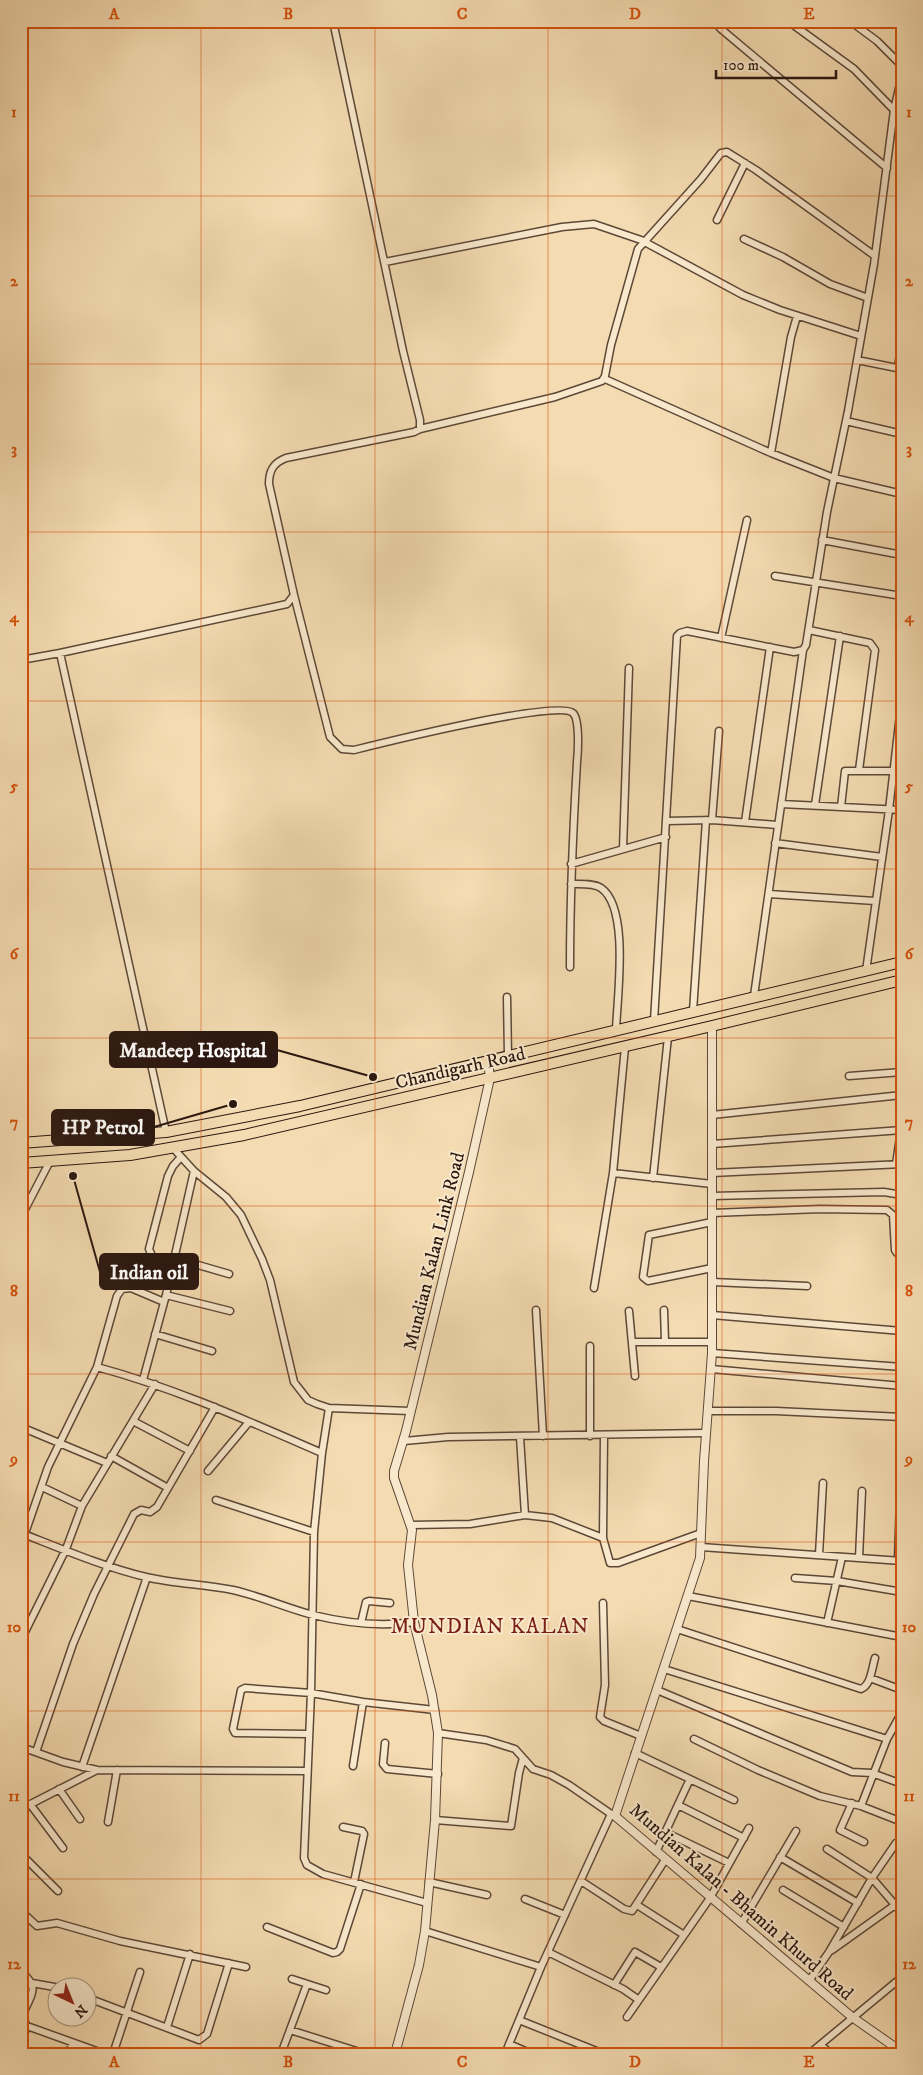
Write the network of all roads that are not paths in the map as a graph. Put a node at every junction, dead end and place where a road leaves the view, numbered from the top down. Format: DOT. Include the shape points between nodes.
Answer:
graph roads {
  1 [pos="333,21"];
  2 [pos="714,21"];
  3 [pos="788,21"];
  4 [pos="850,21"];
  5 [pos="902,66"];
  6 [pos="902,75"];
  7 [pos="894,110"];
  8 [pos="745,163"];
  9 [pos="886,168"];
  10 [pos="717,220"];
  11 [pos="744,239"];
  12 [pos="643,241"];
  13 [pos="875,256"];
  14 [pos="385,262"];
  15 [pos="868,298"];
  16 [pos="797,316"];
  17 [pos="862,336"];
  18 [pos="902,340"];
  19 [pos="857,360"];
  20 [pos="900,369"];
  21 [pos="604,379"];
  22 [pos="846,421"];
  23 [pos="420,429"];
  24 [pos="902,434"];
  25 [pos="771,452"];
  26 [pos="834,478"];
  27 [pos="902,494"];
  28 [pos="747,520"];
  29 [pos="822,540"];
  30 [pos="902,555"];
  31 [pos="775,576"];
  32 [pos="815,582"];
  33 [pos="294,595"];
  34 [pos="902,596"];
  35 [pos="808,630"];
  36 [pos="840,636"];
  37 [pos="721,638"];
  38 [pos="770,647"];
  39 [pos="802,650"];
  40 [pos="60,653"];
  41 [pos="21,660"];
  42 [pos="629,668"];
  43 [pos="902,697"];
  44 [pos="720,731"];
  45 [pos="902,768"];
  46 [pos="859,770"];
  47 [pos="894,771"];
  48 [pos="781,804"];
  49 [pos="816,806"];
  50 [pos="841,807"];
  51 [pos="889,810"];
  52 [pos="902,810"];
  53 [pos="709,820"];
  54 [pos="667,821"];
  55 [pos="745,822"];
  56 [pos="777,824"];
  57 [pos="666,836"];
  58 [pos="775,843"];
  59 [pos="623,848"];
  60 [pos="882,857"];
  61 [pos="571,864"];
  62 [pos="571,884"];
  63 [pos="770,894"];
  64 [pos="875,900"];
  65 [pos="902,962"];
  66 [pos="570,966"];
  67 [pos="866,971"];
  68 [pos="902,980"];
  69 [pos="754,996"];
  70 [pos="507,997"];
  71 [pos="693,1011"];
  72 [pos="654,1021"];
  73 [pos="712,1026"];
  74 [pos="616,1030"];
  75 [pos="668,1037"];
  76 [pos="625,1046"];
  77 [pos="508,1056"];
  78 [pos="488,1061"];
  79 [pos="902,1072"];
  80 [pos="849,1076"];
  81 [pos="490,1078"];
  82 [pos="902,1095"];
  83 [pos="712,1115"];
  84 [pos="901,1128"];
  85 [pos="166,1132"];
  86 [pos="21,1143"];
  87 [pos="712,1144"];
  88 [pos="174,1149"];
  89 [pos="181,1157"];
  90 [pos="50,1161"];
  91 [pos="21,1164"];
  92 [pos="899,1164"];
  93 [pos="194,1171"];
  94 [pos="613,1173"];
  95 [pos="712,1173"];
  96 [pos="653,1178"];
  97 [pos="712,1184"];
  98 [pos="902,1195"];
  99 [pos="712,1196"];
  100 [pos="712,1213"];
  101 [pos="21,1217"];
  102 [pos="712,1222"];
  103 [pos="902,1254"];
  104 [pos="173,1262"];
  105 [pos="712,1268"];
  106 [pos="229,1274"];
  107 [pos="712,1282"];
  108 [pos="808,1286"];
  109 [pos="594,1288"];
  110 [pos="166,1295"];
  111 [pos="164,1302"];
  112 [pos="536,1310"];
  113 [pos="629,1310"];
  114 [pos="664,1310"];
  115 [pos="230,1311"];
  116 [pos="712,1315"];
  117 [pos="902,1331"];
  118 [pos="155,1334"];
  119 [pos="632,1342"];
  120 [pos="664,1342"];
  121 [pos="712,1342"];
  122 [pos="590,1346"];
  123 [pos="212,1351"];
  124 [pos="712,1353"];
  125 [pos="97,1367"];
  126 [pos="902,1367"];
  127 [pos="711,1369"];
  128 [pos="636,1376"];
  129 [pos="143,1380"];
  130 [pos="155,1384"];
  131 [pos="902,1386"];
  132 [pos="216,1407"];
  133 [pos="330,1408"];
  134 [pos="410,1411"];
  135 [pos="708,1411"];
  136 [pos="902,1417"];
  137 [pos="133,1421"];
  138 [pos="249,1422"];
  139 [pos="21,1427"];
  140 [pos="706,1433"];
  141 [pos="543,1436"];
  142 [pos="590,1436"];
  143 [pos="604,1436"];
  144 [pos="520,1437"];
  145 [pos="404,1441"];
  146 [pos="59,1443"];
  147 [pos="190,1451"];
  148 [pos="322,1453"];
  149 [pos="111,1456"];
  150 [pos="107,1463"];
  151 [pos="208,1471"];
  152 [pos="823,1483"];
  153 [pos="42,1487"];
  154 [pos="168,1488"];
  155 [pos="862,1491"];
  156 [pos="902,1495"];
  157 [pos="216,1500"];
  158 [pos="82,1506"];
  159 [pos="525,1516"];
  160 [pos="900,1524"];
  161 [pos="411,1525"];
  162 [pos="314,1532"];
  163 [pos="701,1532"];
  164 [pos="23,1534"];
  165 [pos="603,1538"];
  166 [pos="21,1544"];
  167 [pos="701,1547"];
  168 [pos="66,1549"];
  169 [pos="819,1555"];
  170 [pos="842,1557"];
  171 [pos="859,1558"];
  172 [pos="900,1561"];
  173 [pos="108,1566"];
  174 [pos="147,1578"];
  175 [pos="795,1578"];
  176 [pos="837,1581"];
  177 [pos="902,1592"];
  178 [pos="688,1596"];
  179 [pos="390,1603"];
  180 [pos="603,1603"];
  181 [pos="312,1615"];
  182 [pos="902,1620"];
  183 [pos="414,1622"];
  184 [pos="361,1623"];
  185 [pos="827,1623"];
  186 [pos="677,1629"];
  187 [pos="900,1637"];
  188 [pos="21,1640"];
  189 [pos="875,1658"];
  190 [pos="664,1669"];
  191 [pos="870,1678"];
  192 [pos="657,1690"];
  193 [pos="902,1690"];
  194 [pos="311,1693"];
  195 [pos="363,1702"];
  196 [pos="435,1710"];
  197 [pos="901,1711"];
  198 [pos="438,1733"];
  199 [pos="308,1734"];
  200 [pos="641,1736"];
  201 [pos="888,1739"];
  202 [pos="694,1740"];
  203 [pos="385,1743"];
  204 [pos="36,1752"];
  205 [pos="635,1753"];
  206 [pos="21,1755"];
  207 [pos="523,1758"];
  208 [pos="353,1766"];
  209 [pos="82,1767"];
  210 [pos="96,1770"];
  211 [pos="118,1770"];
  212 [pos="307,1772"];
  213 [pos="872,1773"];
  214 [pos="438,1774"];
  215 [pos="690,1779"];
  216 [pos="902,1784"];
  217 [pos="59,1789"];
  218 [pos="734,1800"];
  219 [pos="852,1803"];
  220 [pos="30,1804"];
  221 [pos="678,1805"];
  222 [pos="861,1806"];
  223 [pos="21,1808"];
  224 [pos="613,1815"];
  225 [pos="80,1819"];
  226 [pos="435,1820"];
  227 [pos="108,1822"];
  228 [pos="902,1822"];
  229 [pos="344,1827"];
  230 [pos="749,1828"];
  231 [pos="796,1831"];
  232 [pos="666,1832"];
  233 [pos="744,1838"];
  234 [pos="864,1842"];
  235 [pos="896,1843"];
  236 [pos="63,1848"];
  237 [pos="827,1849"];
  238 [pos="656,1852"];
  239 [pos="21,1854"];
  240 [pos="780,1857"];
  241 [pos="665,1860"];
  242 [pos="729,1863"];
  243 [pos="872,1878"];
  244 [pos="581,1881"];
  245 [pos="428,1882"];
  246 [pos="357,1883"];
  247 [pos="783,1890"];
  248 [pos="58,1891"];
  249 [pos="487,1895"];
  250 [pos="525,1898"];
  251 [pos="710,1898"];
  252 [pos="902,1900"];
  253 [pos="427,1903"];
  254 [pos="858,1903"];
  255 [pos="637,1905"];
  256 [pos="896,1905"];
  257 [pos="21,1911"];
  258 [pos="902,1913"];
  259 [pos="566,1915"];
  260 [pos="741,1924"];
  261 [pos="267,1927"];
  262 [pos="844,1927"];
  263 [pos="424,1931"];
  264 [pos="684,1935"];
  265 [pos="548,1952"];
  266 [pos="829,1952"];
  267 [pos="190,1954"];
  268 [pos="229,1963"];
  269 [pos="246,1967"];
  270 [pos="541,1967"];
  271 [pos="662,1967"];
  272 [pos="21,1972"];
  273 [pos="140,1972"];
  274 [pos="902,1977"];
  275 [pos="292,1979"];
  276 [pos="809,1981"];
  277 [pos="32,1983"];
  278 [pos="307,1984"];
  279 [pos="614,1985"];
  280 [pos="48,1986"];
  281 [pos="326,1990"];
  282 [pos="639,2000"];
  283 [pos="98,2002"];
  284 [pos="127,2013"];
  285 [pos="22,2015"];
  286 [pos="626,2017"];
  287 [pos="852,2017"];
  288 [pos="519,2020"];
  289 [pos="27,2026"];
  290 [pos="167,2027"];
  291 [pos="290,2030"];
  292 [pos="21,2043"];
  293 [pos="72,2043"];
  294 [pos="509,2044"];
  295 [pos="820,2045"];
  296 [pos="902,2052"];
  297 [pos="68,2054"];
  298 [pos="105,2054"];
  299 [pos="113,2054"];
  300 [pos="281,2054"];
  301 [pos="366,2054"];
  302 [pos="395,2054"];
  303 [pos="505,2054"];
  304 [pos="532,2054"];
  305 [pos="604,2054"];
  306 [pos="809,2054"];
  307 [pos="832,2054"];
  1 -- 14 [label="street"];
  2 -- 9 [label="street"];
  3 -- 7 [label="street" via="854,69"];
  4 -- 5 [label="street"];
  6 -- 7 [label="street"];
  7 -- 9 [label="street"];
  8 -- 10 [label="street"];
  8 -- 12 [label="street" via="728,152 721,153"];
  8 -- 13 [label="street"];
  9 -- 13 [label="street"];
  11 -- 15 [label="street" via="830,284"];
  12 -- 14 [label="street" via="587,223"];
  12 -- 16 [label="street" via="734,290"];
  12 -- 21 [label="street" via="636,255"];
  13 -- 15 [label="street"];
  14 -- 23 [label="street"];
  15 -- 17 [label="street"];
  16 -- 17 [label="street"];
  16 -- 25 [label="street"];
  17 -- 19 [label="street"];
  18 -- 20 [label="street"];
  19 -- 20 [label="street"];
  19 -- 22 [label="street"];
  21 -- 23 [label="street" via="555,397"];
  21 -- 25 [label="street"];
  22 -- 24 [label="street"];
  22 -- 26 [label="street"];
  23 -- 33 [label="street" via="286,458 273,467 269,484"];
  25 -- 26 [label="street"];
  26 -- 27 [label="street"];
  26 -- 29 [label="street"];
  28 -- 37 [label="street"];
  29 -- 30 [label="street"];
  29 -- 32 [label="street"];
  31 -- 32 [label="street"];
  32 -- 34 [label="street"];
  32 -- 35 [label="street"];
  33 -- 40 [label="street" via="281,607"];
  33 -- 61 [label="street" via="330,737 342,749 354,750 504,716 558,710 574,714 578,750"];
  35 -- 36 [label="street"];
  35 -- 39 [label="street"];
  36 -- 46 [label="street" via="870,643 875,650"];
  36 -- 49 [label="street"];
  37 -- 38 [label="street"];
  37 -- 54 [label="street" via="688,631 677,636"];
  38 -- 39 [label="street" via="794,652"];
  38 -- 55 [label="street"];
  39 -- 48 [label="street"];
  40 -- 41 [label="street"];
  40 -- 85 [label="street"];
  42 -- 59 [label="street"];
  43 -- 47 [label="street"];
  44 -- 53 [label="street"];
  45 -- 47 [label="street"];
  46 -- 47 [label="street"];
  46 -- 50 [label="street" via="844,771"];
  47 -- 51 [label="street"];
  48 -- 49 [label="street"];
  48 -- 56 [label="street"];
  49 -- 50 [label="street"];
  50 -- 51 [label="street"];
  51 -- 52 [label="street"];
  51 -- 60 [label="street"];
  53 -- 54 [label="street"];
  53 -- 55 [label="street"];
  53 -- 71 [label="street"];
  54 -- 57 [label="street"];
  55 -- 56 [label="street"];
  56 -- 58 [label="street"];
  57 -- 59 [label="street"];
  57 -- 72 [label="street"];
  58 -- 60 [label="street"];
  58 -- 63 [label="street"];
  59 -- 61 [label="street"];
  60 -- 64 [label="street"];
  61 -- 62 [label="street"];
  62 -- 66 [label="street"];
  62 -- 74 [label="street" via="598,886 614,907 620,946"];
  63 -- 64 [label="street"];
  63 -- 69 [label="street"];
  64 -- 67 [label="street"];
  65 -- 67 [label="main road, Chandigarh Road"];
  67 -- 69 [label="main road, Chandigarh Road"];
  68 -- 73 [label="main road, Chandigarh Road"];
  69 -- 71 [label="main road, Chandigarh Road"];
  70 -- 77 [label="street"];
  71 -- 72 [label="main road, Chandigarh Road"];
  72 -- 74 [label="main road, Chandigarh Road"];
  73 -- 75 [label="main road, Chandigarh Road"];
  73 -- 83 [label="street, Mundian Kalan - Bhamin Khurd Road"];
  74 -- 77 [label="main road, Chandigarh Road"];
  75 -- 76 [label="main road, Chandigarh Road"];
  75 -- 96 [label="street"];
  76 -- 81 [label="main road, Chandigarh Road"];
  76 -- 94 [label="street"];
  77 -- 78 [label="main road, Chandigarh Road"];
  78 -- 81 [label="street, Mundian Kalan Link Road"];
  78 -- 85 [label="main road, Chandigarh Road" via="300,1106"];
  79 -- 80 [label="street"];
  81 -- 88 [label="main road, Chandigarh Road"];
  81 -- 134 [label="street, Mundian Kalan Link Road" via="470,1172"];
  82 -- 83 [label="street"];
  83 -- 87 [label="street, Mundian Kalan - Bhamin Khurd Road"];
  84 -- 87 [label="street"];
  84 -- 92 [label="street"];
  85 -- 86 [label="main road, Chandigarh Road"];
  87 -- 95 [label="street, Mundian Kalan - Bhamin Khurd Road"];
  88 -- 89 [label="street"];
  88 -- 90 [label="main road, Chandigarh Road"];
  89 -- 93 [label="street"];
  89 -- 104 [label="street" via="168,1176 149,1249 153,1258"];
  90 -- 91 [label="main road, Chandigarh Road"];
  90 -- 101 [label="street"];
  92 -- 95 [label="street"];
  93 -- 104 [label="street"];
  93 -- 133 [label="street" via="226,1197 248,1229 270,1280 296,1387 312,1402"];
  94 -- 96 [label="street"];
  94 -- 109 [label="street"];
  95 -- 97 [label="street, Mundian Kalan - Bhamin Khurd Road"];
  96 -- 97 [label="street"];
  97 -- 99 [label="street, Mundian Kalan - Bhamin Khurd Road"];
  98 -- 99 [label="street" via="884,1192"];
  99 -- 100 [label="street, Mundian Kalan - Bhamin Khurd Road"];
  100 -- 102 [label="street, Mundian Kalan - Bhamin Khurd Road"];
  100 -- 103 [label="street" via="820,1208 886,1210 893,1215 895,1250"];
  102 -- 105 [label="street, Mundian Kalan - Bhamin Khurd Road"];
  102 -- 105 [label="street" via="649,1235 643,1277 648,1281"];
  104 -- 106 [label="street"];
  104 -- 110 [label="street"];
  105 -- 107 [label="street, Mundian Kalan - Bhamin Khurd Road"];
  107 -- 108 [label="street"];
  107 -- 116 [label="street, Mundian Kalan - Bhamin Khurd Road"];
  110 -- 111 [label="street"];
  110 -- 115 [label="street"];
  111 -- 118 [label="street"];
  111 -- 125 [label="street" via="131,1288 122,1289 117,1296"];
  112 -- 141 [label="street"];
  113 -- 119 [label="street"];
  114 -- 120 [label="street"];
  116 -- 117 [label="street"];
  116 -- 121 [label="street, Mundian Kalan - Bhamin Khurd Road"];
  118 -- 123 [label="street"];
  118 -- 129 [label="street"];
  119 -- 120 [label="street"];
  119 -- 128 [label="street"];
  120 -- 121 [label="street"];
  121 -- 124 [label="street, Mundian Kalan - Bhamin Khurd Road"];
  122 -- 142 [label="street"];
  124 -- 126 [label="street"];
  124 -- 127 [label="street, Mundian Kalan - Bhamin Khurd Road"];
  125 -- 129 [label="street"];
  125 -- 146 [label="street"];
  127 -- 131 [label="street"];
  127 -- 135 [label="street, Mundian Kalan - Bhamin Khurd Road"];
  129 -- 130 [label="street"];
  130 -- 132 [label="street"];
  130 -- 137 [label="street"];
  132 -- 138 [label="street"];
  132 -- 147 [label="street"];
  133 -- 134 [label="street"];
  133 -- 148 [label="street"];
  134 -- 145 [label="street, Mundian Kalan Link Road"];
  135 -- 136 [label="street"];
  135 -- 140 [label="street, Mundian Kalan - Bhamin Khurd Road"];
  137 -- 147 [label="street"];
  137 -- 149 [label="street"];
  138 -- 148 [label="street"];
  138 -- 151 [label="street"];
  139 -- 146 [label="street"];
  140 -- 143 [label="street"];
  140 -- 163 [label="street, Mundian Kalan - Bhamin Khurd Road"];
  141 -- 142 [label="street"];
  141 -- 144 [label="street"];
  142 -- 143 [label="street"];
  143 -- 165 [label="street"];
  144 -- 145 [label="street"];
  144 -- 159 [label="street"];
  145 -- 161 [label="street, Mundian Kalan Link Road" via="393,1474"];
  146 -- 150 [label="street"];
  146 -- 153 [label="street"];
  147 -- 154 [label="street"];
  148 -- 162 [label="street"];
  149 -- 150 [label="street"];
  149 -- 154 [label="street"];
  150 -- 158 [label="street"];
  152 -- 169 [label="street"];
  153 -- 158 [label="street"];
  153 -- 164 [label="street"];
  154 -- 173 [label="street" via="154,1511 141,1510 134,1514"];
  155 -- 171 [label="street"];
  156 -- 160 [label="street"];
  157 -- 162 [label="street"];
  158 -- 168 [label="street"];
  159 -- 161 [label="street" via="470,1524"];
  159 -- 165 [label="street" via="552,1518"];
  160 -- 172 [label="street"];
  161 -- 183 [label="street" via="413,1533 408,1565"];
  162 -- 181 [label="street"];
  163 -- 165 [label="street" via="612,1564"];
  163 -- 167 [label="street, Mundian Kalan - Bhamin Khurd Road"];
  164 -- 166 [label="street"];
  164 -- 168 [label="street"];
  167 -- 169 [label="street"];
  167 -- 178 [label="street, Mundian Kalan - Bhamin Khurd Road"];
  168 -- 173 [label="street"];
  168 -- 188 [label="street"];
  169 -- 170 [label="street"];
  170 -- 171 [label="street"];
  170 -- 176 [label="street"];
  171 -- 172 [label="street"];
  173 -- 174 [label="street"];
  173 -- 204 [label="street" via="73,1644"];
  174 -- 181 [label="street" via="233,1590"];
  174 -- 209 [label="street"];
  175 -- 176 [label="street"];
  176 -- 177 [label="street"];
  176 -- 185 [label="street"];
  178 -- 185 [label="street"];
  178 -- 186 [label="street, Mundian Kalan - Bhamin Khurd Road"];
  179 -- 184 [label="street" via="366,1602"];
  180 -- 200 [label="street" via="605,1685 600,1717"];
  181 -- 184 [label="street"];
  181 -- 194 [label="street"];
  182 -- 187 [label="street"];
  183 -- 184 [label="street" via="395,1625"];
  183 -- 196 [label="street"];
  185 -- 187 [label="street"];
  186 -- 190 [label="street, Mundian Kalan - Bhamin Khurd Road"];
  186 -- 191 [label="street" via="860,1689"];
  189 -- 191 [label="street"];
  190 -- 192 [label="street, Mundian Kalan - Bhamin Khurd Road"];
  190 -- 201 [label="street"];
  191 -- 193 [label="street"];
  192 -- 200 [label="street, Mundian Kalan - Bhamin Khurd Road"];
  192 -- 213 [label="street" via="852,1772"];
  194 -- 195 [label="street"];
  194 -- 199 [label="street"];
  194 -- 199 [label="street" via="245,1688 240,1694 233,1729 237,1735"];
  195 -- 196 [label="street"];
  195 -- 208 [label="street"];
  196 -- 198 [label="street"];
  197 -- 201 [label="street"];
  198 -- 207 [label="street" via="515,1748"];
  198 -- 214 [label="street"];
  199 -- 212 [label="street"];
  200 -- 205 [label="street, Mundian Kalan - Bhamin Khurd Road"];
  201 -- 213 [label="street"];
  202 -- 219 [label="street" via="820,1796"];
  203 -- 214 [label="street" via="383,1764 387,1768"];
  204 -- 206 [label="street" via="25,1750"];
  204 -- 209 [label="street"];
  205 -- 215 [label="street"];
  205 -- 224 [label="street, Mundian Kalan - Bhamin Khurd Road"];
  207 -- 224 [label="street" via="533,1769 569,1785"];
  207 -- 226 [label="street" via="512,1826"];
  209 -- 210 [label="street"];
  210 -- 211 [label="street"];
  210 -- 217 [label="street"];
  211 -- 212 [label="street"];
  211 -- 227 [label="street"];
  212 -- 246 [label="street" via="304,1858 307,1865"];
  213 -- 216 [label="street"];
  213 -- 222 [label="street"];
  214 -- 226 [label="street"];
  215 -- 218 [label="street"];
  215 -- 221 [label="street"];
  217 -- 220 [label="street"];
  217 -- 225 [label="street"];
  219 -- 222 [label="street"];
  219 -- 234 [label="street" via="840,1830"];
  220 -- 223 [label="street"];
  220 -- 236 [label="street"];
  221 -- 232 [label="street"];
  221 -- 233 [label="street"];
  222 -- 228 [label="street"];
  224 -- 238 [label="street, Mundian Kalan - Bhamin Khurd Road"];
  224 -- 244 [label="street"];
  226 -- 245 [label="street"];
  229 -- 246 [label="street" via="362,1830 364,1834"];
  230 -- 233 [label="street"];
  231 -- 240 [label="street"];
  232 -- 238 [label="street"];
  232 -- 242 [label="street"];
  233 -- 242 [label="street"];
  235 -- 243 [label="street"];
  237 -- 243 [label="street"];
  238 -- 241 [label="street, Mundian Kalan - Bhamin Khurd Road"];
  239 -- 248 [label="street"];
  240 -- 254 [label="street"];
  240 -- 260 [label="street"];
  241 -- 251 [label="street, Mundian Kalan - Bhamin Khurd Road"];
  241 -- 255 [label="street"];
  242 -- 251 [label="street"];
  243 -- 254 [label="street"];
  243 -- 256 [label="street"];
  244 -- 255 [label="street" via="624,1909 632,1911"];
  244 -- 259 [label="street"];
  245 -- 249 [label="street"];
  245 -- 253 [label="street"];
  246 -- 253 [label="street"];
  246 -- 261 [label="street" via="337,1952"];
  247 -- 262 [label="street"];
  250 -- 259 [label="street"];
  251 -- 260 [label="street, Mundian Kalan - Bhamin Khurd Road"];
  251 -- 264 [label="street"];
  252 -- 256 [label="street"];
  253 -- 263 [label="street"];
  254 -- 262 [label="street"];
  255 -- 264 [label="street"];
  256 -- 258 [label="street"];
  256 -- 266 [label="street"];
  257 -- 267 [label="street" via="37,1926 57,1923 120,1941"];
  259 -- 265 [label="street"];
  260 -- 276 [label="street, Mundian Kalan - Bhamin Khurd Road"];
  262 -- 266 [label="street"];
  263 -- 270 [label="street"];
  263 -- 302 [label="street" via="419,1965"];
  264 -- 271 [label="street"];
  265 -- 270 [label="street"];
  265 -- 279 [label="street"];
  266 -- 276 [label="street"];
  267 -- 268 [label="street"];
  267 -- 290 [label="street"];
  268 -- 269 [label="street"];
  268 -- 290 [label="street" via="204,2038 199,2040"];
  270 -- 288 [label="street"];
  271 -- 279 [label="street" via="635,1952"];
  271 -- 282 [label="street"];
  272 -- 277 [label="street"];
  273 -- 284 [label="street"];
  274 -- 287 [label="street"];
  275 -- 278 [label="street"];
  276 -- 287 [label="street, Mundian Kalan - Bhamin Khurd Road"];
  277 -- 280 [label="street"];
  277 -- 285 [label="street" via="34,1990"];
  278 -- 281 [label="street"];
  278 -- 291 [label="street"];
  279 -- 282 [label="street"];
  282 -- 286 [label="street"];
  283 -- 284 [label="street"];
  284 -- 290 [label="street"];
  284 -- 299 [label="street"];
  285 -- 289 [label="street"];
  287 -- 295 [label="street"];
  287 -- 296 [label="street, Mundian Kalan - Bhamin Khurd Road"];
  288 -- 294 [label="street"];
  288 -- 305 [label="street"];
  289 -- 292 [label="street"];
  289 -- 293 [label="street"];
  291 -- 300 [label="street"];
  291 -- 301 [label="street"];
  293 -- 297 [label="street"];
  293 -- 298 [label="street"];
  294 -- 303 [label="street"];
  294 -- 304 [label="street"];
  295 -- 306 [label="street"];
  295 -- 307 [label="street"];
}
